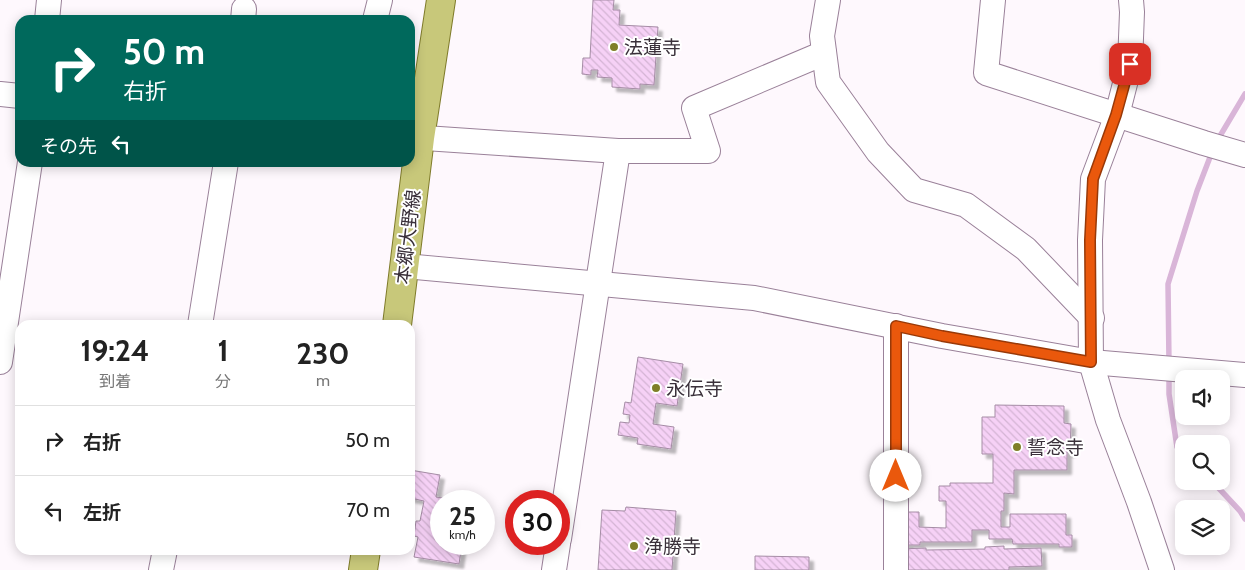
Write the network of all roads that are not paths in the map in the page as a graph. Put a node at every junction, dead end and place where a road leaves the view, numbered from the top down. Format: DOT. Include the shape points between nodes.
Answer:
graph roads {
  1 [pos="50,0"];
  2 [pos="380,0"];
  3 [pos="441,0"];
  4 [pos="828,0"];
  5 [pos="994,0"];
  6 [pos="1131,0"];
  7 [pos="48,15"];
  8 [pos="376,15"];
  9 [pos="824,53"];
  10 [pos="0,94"];
  11 [pos="15,96"];
  12 [pos="1116,115"];
  13 [pos="415,137"];
  14 [pos="1224,149"];
  15 [pos="618,152"];
  16 [pos="29,167"];
  17 [pos="225,167"];
  18 [pos="413,167"];
  19 [pos="405,266"];
  20 [pos="598,283"];
  21 [pos="1092,318"];
  22 [pos="201,320"];
  23 [pos="398,320"];
  24 [pos="896,326"];
  25 [pos="0,362"];
  26 [pos="1091,362"];
  27 [pos="1245,376"];
  28 [pos="566,490"];
  29 [pos="163,555"];
  30 [pos="365,555"];
  31 [pos="556,555"];
  32 [pos="161,570"];
  33 [pos="363,570"];
  34 [pos="554,570"];
  35 [pos="896,570"];
  36 [pos="1162,570"];
  1 -- 7 [label="street"];
  2 -- 8 [label="street"];
  3 -- 13 [label="main road, 本郷大野線"];
  4 -- 9 [label="street" via="822,36"];
  5 -- 12 [label="street" via="986,73"];
  6 -- 12 [label="street" via="1130,64"];
  9 -- 15 [label="street" via="694,108 708,152"];
  9 -- 21 [label="street" via="828,82 878,152 914,190 966,206 1026,249"];
  10 -- 11 [label="street"];
  12 -- 14 [label="street"];
  12 -- 21 [label="street" via="1093,179 1090,240"];
  13 -- 15 [label="street"];
  15 -- 20 [label="street"];
  16 -- 25 [label="street"];
  17 -- 22 [label="street"];
  18 -- 19 [label="main road, 本郷大野線"];
  19 -- 20 [label="street"];
  19 -- 23 [label="main road, 本郷大野線"];
  20 -- 24 [label="street" via="754,298"];
  20 -- 28 [label="street"];
  21 -- 26 [label="street"];
  24 -- 26 [label="street"];
  24 -- 35 [label="street"];
  26 -- 27 [label="street"];
  26 -- 36 [label="street" via="1108,420"];
  29 -- 32 [label="street"];
  30 -- 33 [label="main road"];
  31 -- 34 [label="street"];
}
